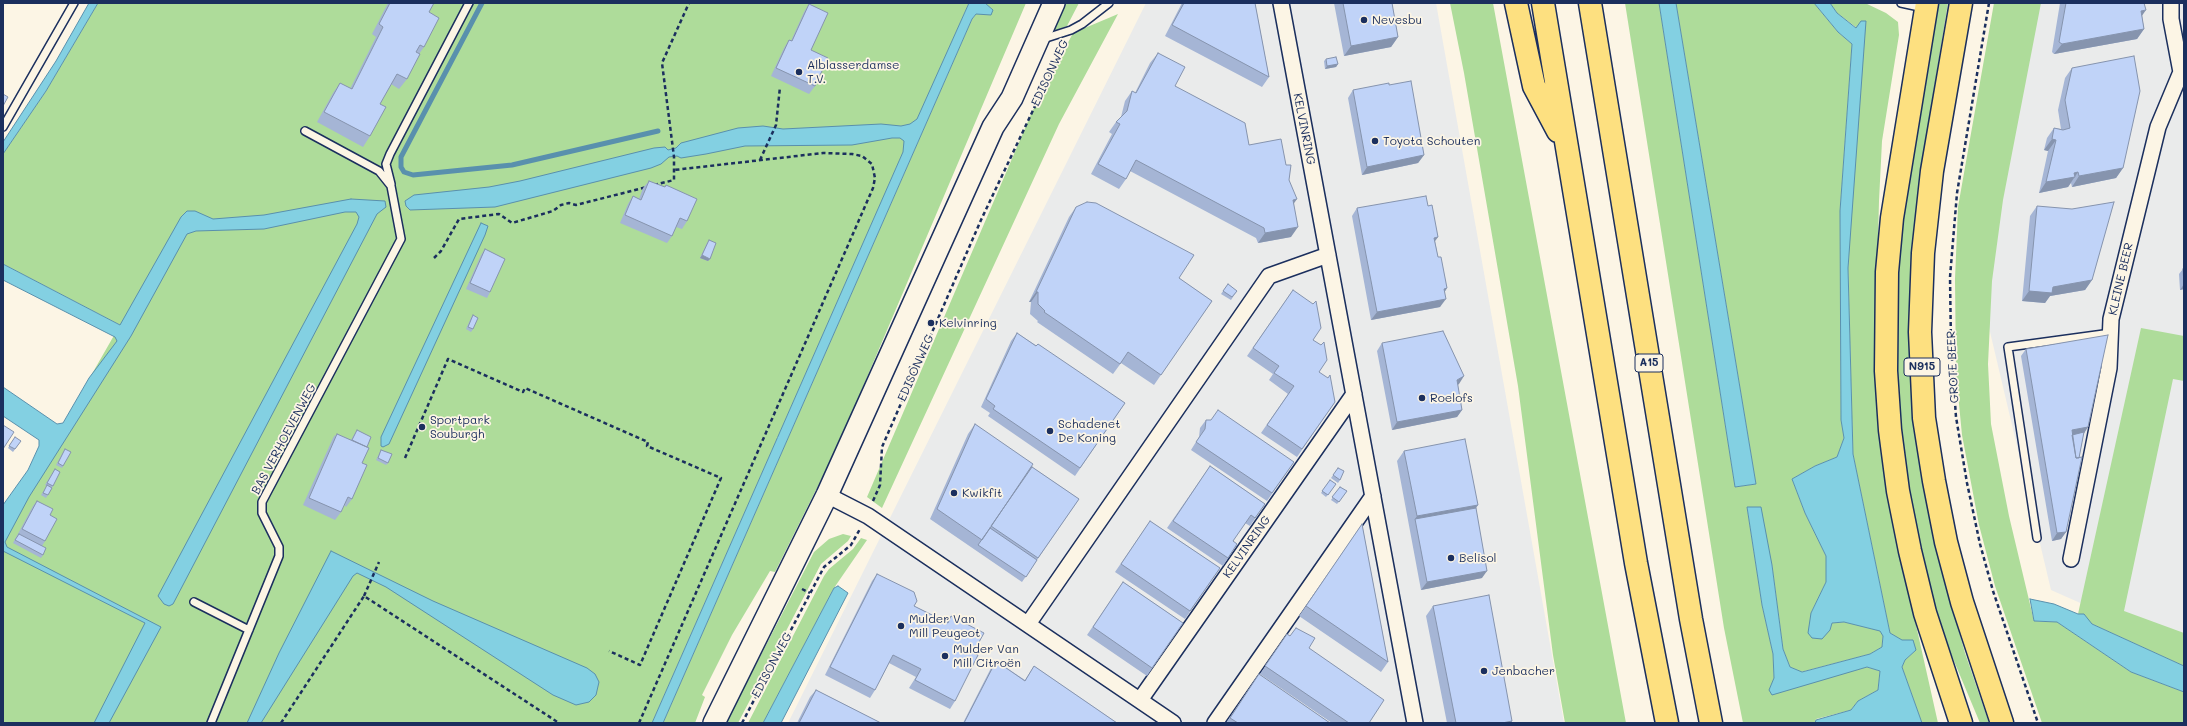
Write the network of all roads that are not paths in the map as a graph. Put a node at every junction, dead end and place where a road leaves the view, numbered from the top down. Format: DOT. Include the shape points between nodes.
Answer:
graph roads {
  1 [pos="74,3"];
  2 [pos="469,3"];
  3 [pos="1039,3"];
  4 [pos="1054,3"];
  5 [pos="1110,3"];
  6 [pos="1281,3"];
  7 [pos="1516,3"];
  8 [pos="1543,3"];
  9 [pos="1590,3"];
  10 [pos="1901,3"];
  11 [pos="1961,3"];
  12 [pos="2171,3"];
  13 [pos="1926,5"];
  14 [pos="1037,41"];
  15 [pos="3,127"];
  16 [pos="993,128"];
  17 [pos="305,131"];
  18 [pos="1567,148"];
  19 [pos="391,186"];
  20 [pos="1328,256"];
  21 [pos="2111,333"];
  22 [pos="1354,394"];
  23 [pos="827,495"];
  24 [pos="1373,496"];
  25 [pos="2037,538"];
  26 [pos="2071,559"];
  27 [pos="194,602"];
  28 [pos="1028,624"];
  29 [pos="249,630"];
  30 [pos="1140,700"];
  31 [pos="1171,722"];
  32 [pos="210,723"];
  33 [pos="714,723"];
  34 [pos="1215,723"];
  35 [pos="1415,723"];
  36 [pos="1667,723"];
  37 [pos="1711,723"];
  38 [pos="1961,723"];
  39 [pos="2002,723"];
  1 -- 15 [label="lane"];
  2 -- 19 [label="lane" via="390,154 386,164"];
  3 -- 16 [label="street, EDISONWEG" via="1002,96"];
  4 -- 14 [label="street, EDISONWEG"];
  5 -- 14 [label="lane" via="1095,16 1071,30"];
  6 -- 20 [label="street, KELVINRING"];
  7 -- 18 [label="main road" via="1534,86"];
  8 -- 18 [label="main road"];
  9 -- 37 [label="main road, A15"];
  10 -- 13 [label="lane"];
  11 -- 39 [label="main road, N915" via="1932,171 1923,253 1920,332 1924,418 1946,542 1962,602"];
  12 -- 21 [label="street, KLEINE BEER" via="2171,19 2181,72 2158,127 2111,319"];
  13 -- 38 [label="main road, N915" via="1892,218 1887,272 1886,371 1890,430 1908,544 1925,613"];
  14 -- 16 [label="street, EDISONWEG" via="1012,98"];
  16 -- 23 [label="street, EDISONWEG"];
  17 -- 19 [label="lane" via="379,172"];
  18 -- 36 [label="main road" via="1636,563"];
  19 -- 29 [label="lane, BAS VERHOEVENWEG" via="401,239 262,502 262,513 279,547 279,556"];
  20 -- 22 [label="street, KELVINRING"];
  20 -- 28 [label="street" via="1269,276"];
  21 -- 25 [label="lane" via="2008,347"];
  21 -- 26 [label="street, KLEINE BEER" via="2110,368"];
  22 -- 24 [label="street, KELVINRING"];
  22 -- 30 [label="street, KELVINRING"];
  23 -- 28 [label="street" via="868,516"];
  23 -- 33 [label="street, EDISONWEG"];
  24 -- 34 [label="street"];
  24 -- 35 [label="street, KELVINRING"];
  27 -- 29 [label="lane"];
  28 -- 30 [label="street"];
  29 -- 32 [label="lane, BAS VERHOEVENWEG"];
  30 -- 31 [label="street"];
}
